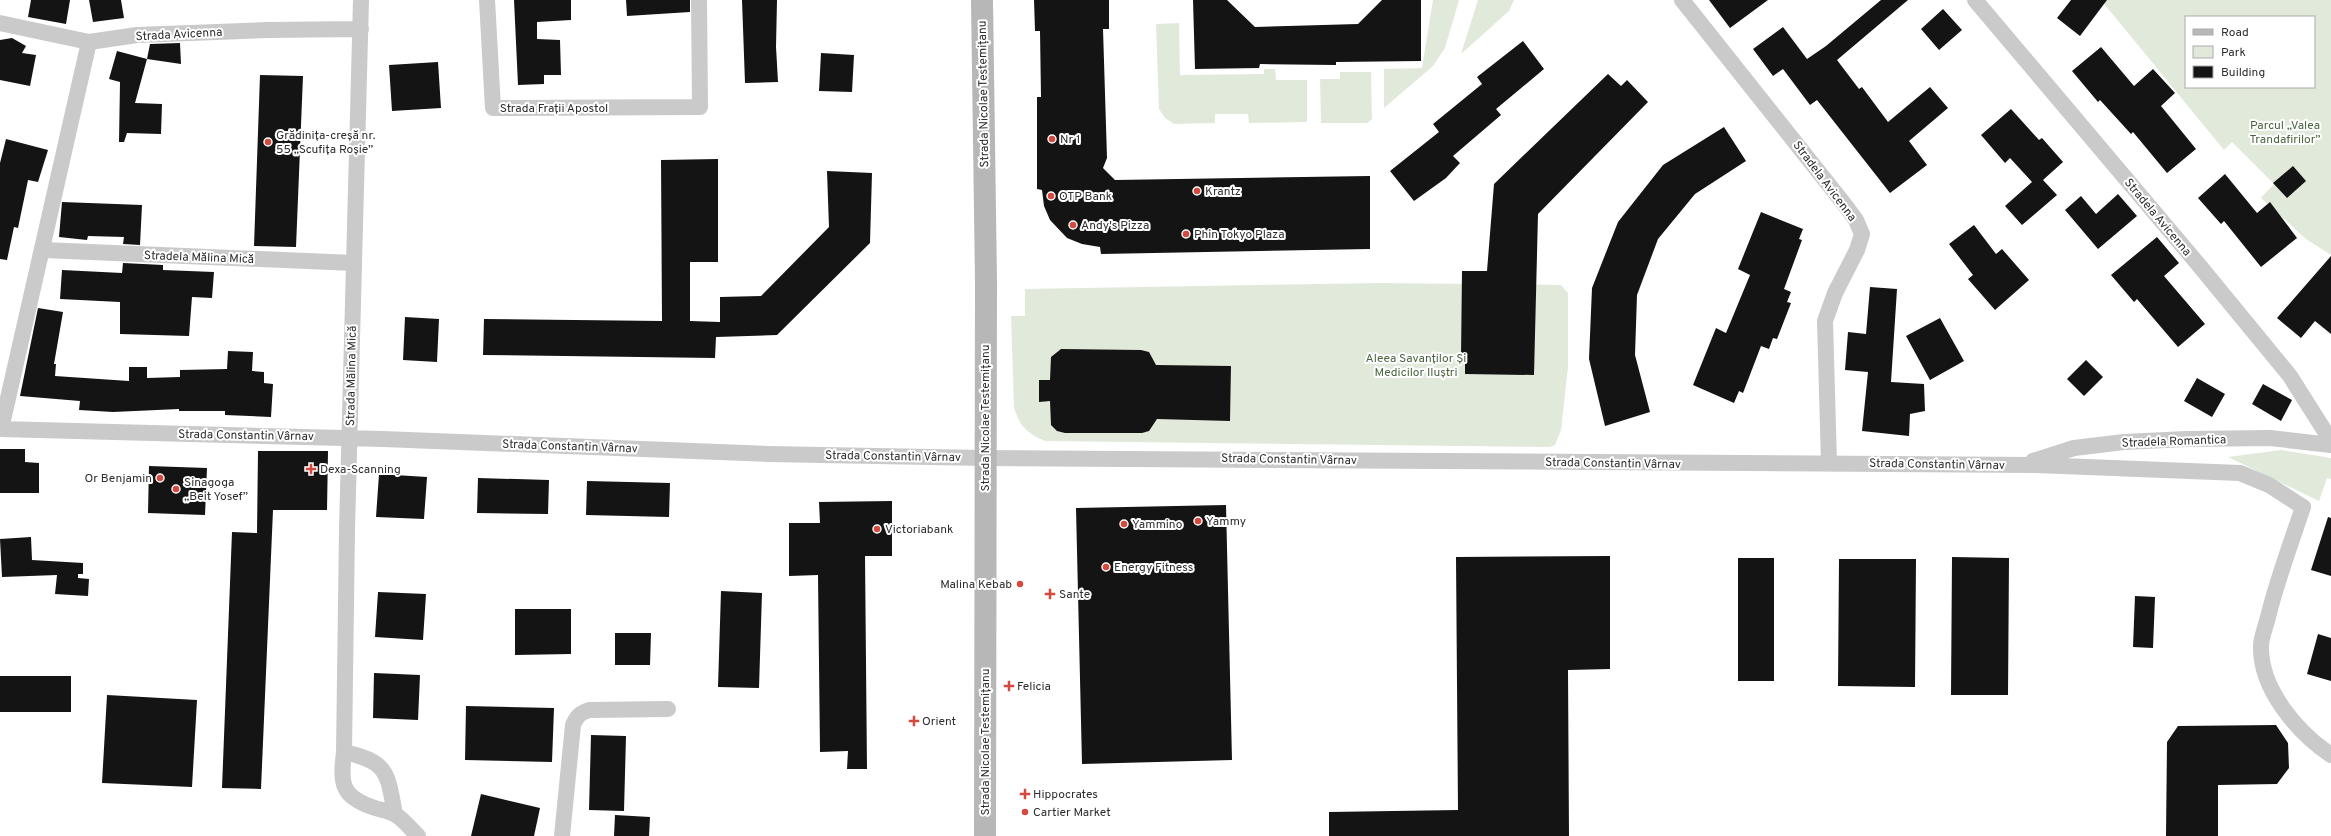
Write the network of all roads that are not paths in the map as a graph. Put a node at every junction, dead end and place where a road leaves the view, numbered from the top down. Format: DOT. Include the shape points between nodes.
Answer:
graph roads {
  1 [pos="361,0"];
  2 [pos="487,0"];
  3 [pos="699,0"];
  4 [pos="982,0"];
  5 [pos="1682,0"];
  6 [pos="1975,0"];
  7 [pos="0,23"];
  8 [pos="361,29"];
  9 [pos="89,42"];
  10 [pos="43,250"];
  11 [pos="354,263"];
  12 [pos="1,429"];
  13 [pos="350,438"];
  14 [pos="2331,441"];
  15 [pos="2331,445"];
  16 [pos="984,458"];
  17 [pos="1829,463"];
  18 [pos="2021,465"];
  19 [pos="668,709"];
  20 [pos="2326,751"];
  21 [pos="344,752"];
  22 [pos="395,814"];
  23 [pos="418,836"];
  24 [pos="562,836"];
  25 [pos="985,836"];
  1 -- 8 [label="street, Strada Mălina Mică"];
  2 -- 3 [label="street, Strada Frații Apostol" via="493,108 700,106"];
  4 -- 16 [label="main road, Strada Nicolae Testemițanu" via="986,282"];
  5 -- 17 [label="street, Stradela Avicenna" via="1845,205 1862,234 1857,250 1835,293 1826,321"];
  6 -- 14 [label="street, Stradela Avicenna" via="2290,376"];
  7 -- 9 [label="street, Strada Avicenna"];
  8 -- 9 [label="street, Strada Avicenna" via="137,35"];
  8 -- 11 [label="street, Strada Mălina Mică"];
  9 -- 10 [label="street"];
  10 -- 11 [label="street, Stradela Mălina Mică"];
  10 -- 12 [label="street"];
  11 -- 13 [label="street, Strada Mălina Mică"];
  12 -- 13 [label="street, Strada Constantin Vârnav"];
  13 -- 16 [label="street, Strada Constantin Vârnav" via="691,449 769,454"];
  13 -- 21 [label="street, Strada Mălina Mică"];
  15 -- 18 [label="street, Stradela Romantica" via="2270,438 2124,442 2074,448"];
  16 -- 17 [label="street, Strada Constantin Vârnav"];
  16 -- 25 [label="main road, Strada Nicolae Testemițanu"];
  17 -- 18 [label="street, Strada Constantin Vârnav"];
  18 -- 20 [label="street, Strada Constantin Vârnav" via="2240,473 2269,486 2303,507 2273,594 2261,646 2264,672 2275,695 2302,730"];
  19 -- 24 [label="street" via="589,710 576,718 573,725"];
  21 -- 22 [label="street" via="362,756 382,767 387,775"];
  21 -- 22 [label="street, Strada Mălina Mică" via="341,776 347,792 364,804"];
  22 -- 23 [label="street, Strada Mălina Mică"];
}
